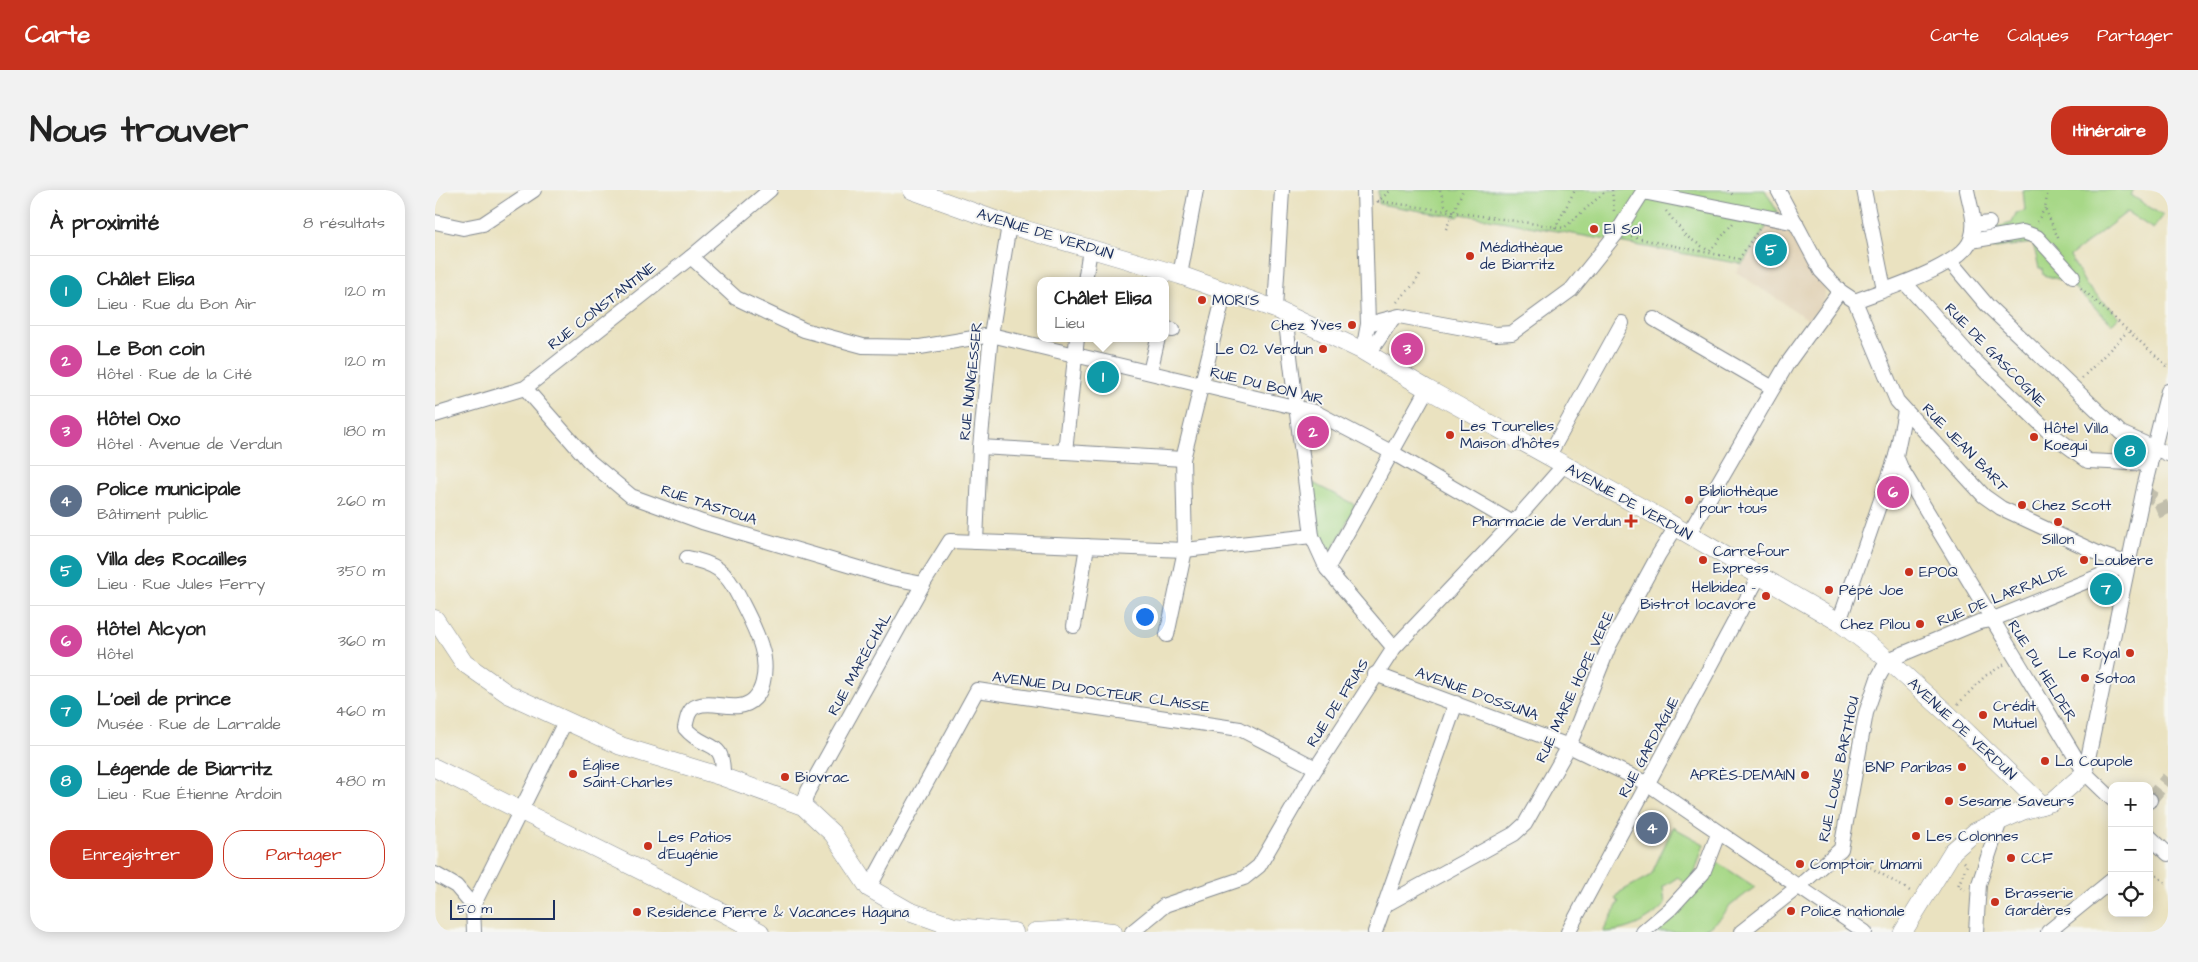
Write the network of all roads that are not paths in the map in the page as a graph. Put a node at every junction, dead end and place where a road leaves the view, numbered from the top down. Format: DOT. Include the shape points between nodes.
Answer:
graph roads {
  1 [pos="534,190"];
  2 [pos="771,190"];
  3 [pos="912,190"];
  4 [pos="1196,190"];
  5 [pos="1283,190"];
  6 [pos="1364,190"];
  7 [pos="1778,190"];
  8 [pos="1865,190"];
  9 [pos="1967,190"];
  10 [pos="1644,191"];
  11 [pos="435,222"];
  12 [pos="1796,223"];
  13 [pos="1989,223"];
  14 [pos="1009,225"];
  15 [pos="1974,225"];
  16 [pos="1971,240"];
  17 [pos="1090,249"];
  18 [pos="691,257"];
  19 [pos="1950,261"];
  20 [pos="1181,275"];
  21 [pos="2073,276"];
  22 [pos="1086,277"];
  23 [pos="1906,284"];
  24 [pos="1884,289"];
  25 [pos="1840,290"];
  26 [pos="1225,292"];
  27 [pos="1855,301"];
  28 [pos="1280,312"];
  29 [pos="1393,318"];
  30 [pos="1654,319"];
  31 [pos="1622,323"];
  32 [pos="1368,324"];
  33 [pos="991,335"];
  34 [pos="1076,342"];
  35 [pos="1157,342"];
  36 [pos="1363,351"];
  37 [pos="1075,354"];
  38 [pos="1151,372"];
  39 [pos="1201,385"];
  40 [pos="525,388"];
  41 [pos="1773,388"];
  42 [pos="1427,389"];
  43 [pos="2168,391"];
  44 [pos="1295,407"];
  45 [pos="1905,411"];
  46 [pos="435,415"];
  47 [pos="2153,446"];
  48 [pos="980,447"];
  49 [pos="1065,452"];
  50 [pos="1393,453"];
  51 [pos="2168,454"];
  52 [pos="1896,456"];
  53 [pos="1548,457"];
  54 [pos="1183,459"];
  55 [pos="2149,464"];
  56 [pos="1564,465"];
  57 [pos="1513,523"];
  58 [pos="1682,531"];
  59 [pos="1312,536"];
  60 [pos="976,542"];
  61 [pos="1087,546"];
  62 [pos="1185,550"];
  63 [pos="687,558"];
  64 [pos="2129,564"];
  65 [pos="1327,569"];
  66 [pos="2102,573"];
  67 [pos="1759,576"];
  68 [pos="923,584"];
  69 [pos="2123,593"];
  70 [pos="435,618"];
  71 [pos="1991,620"];
  72 [pos="1839,622"];
  73 [pos="1074,626"];
  74 [pos="1167,635"];
  75 [pos="1395,648"];
  76 [pos="1888,660"];
  77 [pos="1375,674"];
  78 [pos="1456,704"];
  79 [pos="566,720"];
  80 [pos="1569,746"];
  81 [pos="435,768"];
  82 [pos="1316,768"];
  83 [pos="2085,773"];
  84 [pos="723,777"];
  85 [pos="1648,784"];
  86 [pos="2108,795"];
  87 [pos="2042,805"];
  88 [pos="803,806"];
  89 [pos="521,811"];
  90 [pos="2000,821"];
  91 [pos="1719,834"];
  92 [pos="2153,842"];
  93 [pos="2162,857"];
  94 [pos="435,874"];
  95 [pos="2108,883"];
  96 [pos="1798,887"];
  97 [pos="869,888"];
  98 [pos="1385,905"];
  99 [pos="473,906"];
  100 [pos="474,932"];
  101 [pos="760,932"];
  102 [pos="1014,932"];
  103 [pos="1035,932"];
  104 [pos="1113,932"];
  105 [pos="1132,932"];
  106 [pos="1375,932"];
  107 [pos="1568,932"];
  108 [pos="1643,932"];
  109 [pos="1741,932"];
  110 [pos="1865,932"];
  111 [pos="1903,932"];
  112 [pos="1976,932"];
  113 [pos="2048,932"];
  1 -- 11 [label="street" via="483,224 463,228"];
  2 -- 18 [label="street, RUE CONSTANTINE"];
  3 -- 14 [label="main road, AVENUE DE VERDUN"];
  4 -- 20 [label="street"];
  5 -- 28 [label="street"];
  6 -- 32 [label="street"];
  7 -- 12 [label="street"];
  8 -- 24 [label="street"];
  9 -- 15 [label="street"];
  10 -- 12 [label="street"];
  10 -- 29 [label="street" via="1616,234 1571,290 1512,333 1496,334 1399,316"];
  12 -- 25 [label="street" via="1821,271"];
  13 -- 15 [label="street"];
  14 -- 17 [label="main road, AVENUE DE VERDUN"];
  14 -- 33 [label="street, RUE NUNGESSER"];
  15 -- 16 [label="street"];
  16 -- 19 [label="street"];
  16 -- 21 [label="street" via="2023,232 2037,237"];
  17 -- 20 [label="main road, AVENUE DE VERDUN"];
  17 -- 22 [label="street"];
  18 -- 33 [label="street" via="736,298 804,330 863,346 920,348"];
  18 -- 40 [label="street, RUE CONSTANTINE"];
  19 -- 23 [label="street"];
  19 -- 47 [label="street" via="1987,305 2121,433"];
  20 -- 26 [label="main road, AVENUE DE VERDUN"];
  23 -- 24 [label="street"];
  23 -- 55 [label="street, RUE DE GASCOGNE" via="1973,359 2050,433 2088,461"];
  24 -- 27 [label="street"];
  25 -- 27 [label="street"];
  25 -- 41 [label="street, RUE MARIE HOPE VERE"];
  26 -- 28 [label="main road, AVENUE DE VERDUN"];
  26 -- 39 [label="street"];
  27 -- 45 [label="street, RUE JEAN BART" via="1897,401"];
  28 -- 36 [label="main road, AVENUE DE VERDUN"];
  28 -- 44 [label="street"];
  29 -- 32 [label="street"];
  29 -- 36 [label="street" via="1372,348"];
  30 -- 41 [label="street"];
  31 -- 53 [label="street"];
  32 -- 36 [label="street"];
  33 -- 37 [label="street, RUE DU BON AIR"];
  33 -- 48 [label="street, RUE NUNGESSER"];
  34 -- 37 [label="street"];
  35 -- 38 [label="street"];
  36 -- 42 [label="main road, AVENUE DE VERDUN"];
  37 -- 38 [label="street, RUE DU BON AIR"];
  37 -- 49 [label="street"];
  38 -- 39 [label="street, RUE DU BON AIR"];
  39 -- 44 [label="street, RUE DU BON AIR"];
  39 -- 54 [label="street"];
  40 -- 46 [label="street, RUE CONSTANTINE"];
  40 -- 68 [label="street, RUE TASTOUA" via="589,461 631,496 731,530 892,578"];
  41 -- 58 [label="street, RUE MARIE HOPE VERE"];
  42 -- 50 [label="street"];
  42 -- 53 [label="main road, AVENUE DE VERDUN"];
  43 -- 47 [label="street"];
  44 -- 50 [label="street, RUE DU BON AIR" via="1315,412"];
  44 -- 59 [label="street"];
  45 -- 52 [label="street"];
  45 -- 64 [label="street, RUE JEAN BART" via="1984,496 2001,508"];
  47 -- 51 [label="street"];
  47 -- 55 [label="street"];
  48 -- 49 [label="street"];
  48 -- 60 [label="street, RUE NUNGESSER"];
  49 -- 54 [label="street"];
  50 -- 57 [label="street, RUE DU BON AIR"];
  50 -- 65 [label="street"];
  52 -- 71 [label="street, RUE DU HELDER"];
  52 -- 72 [label="street"];
  53 -- 56 [label="main road, AVENUE DE VERDUN"];
  54 -- 62 [label="street"];
  55 -- 64 [label="street"];
  56 -- 57 [label="street, RUE DE FRIAS"];
  56 -- 58 [label="main road, AVENUE DE VERDUN"];
  57 -- 75 [label="street, RUE DE FRIAS"];
  58 -- 67 [label="main road, AVENUE DE VERDUN"];
  58 -- 80 [label="street, RUE MARIE HOPE VERE" via="1659,554 1609,646"];
  59 -- 62 [label="street"];
  59 -- 65 [label="street"];
  60 -- 61 [label="street"];
  60 -- 68 [label="street, RUE MARÉCHAL" via="950,541"];
  61 -- 62 [label="street"];
  61 -- 73 [label="street"];
  62 -- 74 [label="street"];
  63 -- 84 [label="street" via="708,562 725,576 737,593 762,647 764,676 761,691 753,702 739,706 697,706 688,714 685,728 693,738 715,748 724,759"];
  64 -- 66 [label="street, RUE DE LARRALDE"];
  64 -- 69 [label="street"];
  65 -- 75 [label="street"];
  66 -- 69 [label="street" via="2115,578"];
  66 -- 71 [label="street, RUE DE LARRALDE"];
  67 -- 72 [label="main road, AVENUE DE VERDUN"];
  67 -- 85 [label="street, RUE GARDAGUE"];
  68 -- 88 [label="street, RUE MARÉCHAL" via="808,791"];
  69 -- 83 [label="street"];
  70 -- 79 [label="main road" via="464,663 507,694"];
  71 -- 76 [label="street, RUE DE LARRALDE"];
  71 -- 83 [label="street, RUE DU HELDER"];
  72 -- 76 [label="main road, AVENUE DE VERDUN"];
  75 -- 77 [label="street, RUE DE FRIAS"];
  76 -- 87 [label="main road, AVENUE DE VERDUN"];
  76 -- 96 [label="street, RUE LOUIS BARTHOU" via="1866,713 1841,849"];
  77 -- 78 [label="street, AVENUE D'OSSUNA"];
  77 -- 82 [label="street, RUE DE FRIAS"];
  78 -- 80 [label="street, AVENUE D'OSSUNA"];
  78 -- 98 [label="street"];
  79 -- 84 [label="main road" via="621,746"];
  79 -- 89 [label="street"];
  80 -- 85 [label="street, AVENUE D'OSSUNA"];
  80 -- 98 [label="street, RUE MARIE HOPE VERE" via="1525,824"];
  81 -- 89 [label="main road"];
  82 -- 97 [label="street, AVENUE DU DOCTEUR CLAISSE" via="1240,729 977,690"];
  82 -- 105 [label="street, RUE DE FRIAS" via="1259,866 1244,878 1165,905"];
  83 -- 86 [label="street, RUE DU HELDER"];
  83 -- 87 [label="main road" via="2052,802"];
  84 -- 88 [label="main road"];
  85 -- 91 [label="street, AVENUE D'OSSUNA"];
  85 -- 107 [label="street, RUE GARDAGUE"];
  87 -- 90 [label="main road"];
  88 -- 97 [label="main road" via="833,834"];
  89 -- 99 [label="street"];
  89 -- 101 [label="main road"];
  90 -- 111 [label="main road" via="1975,832 1953,851"];
  90 -- 112 [label="street" via="1979,884"];
  91 -- 96 [label="street, AVENUE D'OSSUNA"];
  91 -- 108 [label="street" via="1703,873"];
  92 -- 93 [label="street"];
  94 -- 99 [label="street" via="456,886"];
  95 -- 113 [label="street"];
  96 -- 109 [label="street, RUE LOUIS BARTHOU"];
  96 -- 110 [label="street, AVENUE D'OSSUNA"];
  97 -- 102 [label="main road" via="909,911 954,926"];
  98 -- 106 [label="street"];
  99 -- 100 [label="street"];
  103 -- 104 [label="main road" via="1084,929"];
}
